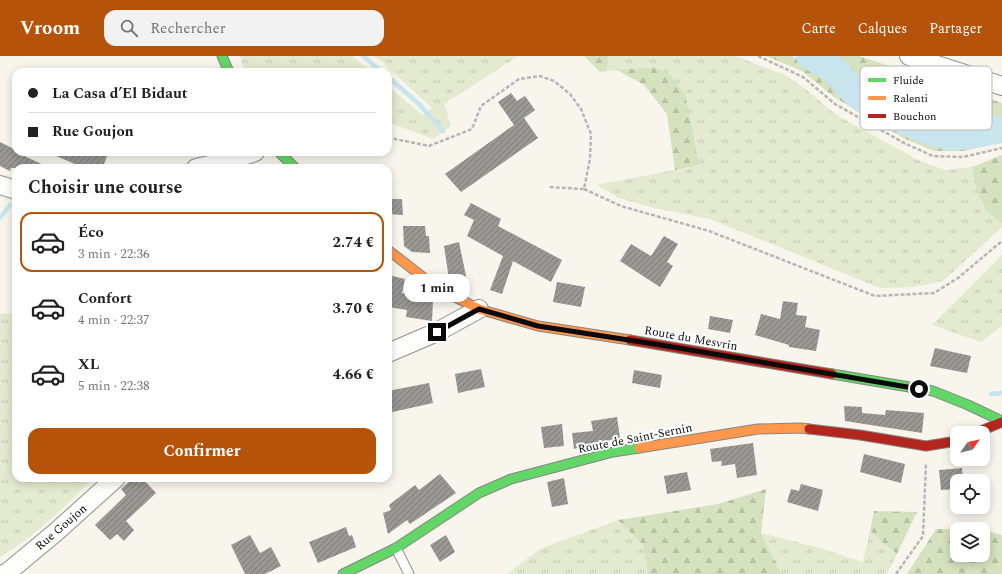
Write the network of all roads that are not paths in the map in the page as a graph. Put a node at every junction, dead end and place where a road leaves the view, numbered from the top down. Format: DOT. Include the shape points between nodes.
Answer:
graph roads {
  1 [pos="222,56"];
  2 [pos="909,56"];
  3 [pos="940,66"];
  4 [pos="227,68"];
  5 [pos="992,83"];
  6 [pos="1002,86"];
  7 [pos="242,156"];
  8 [pos="283,156"];
  9 [pos="214,164"];
  10 [pos="291,164"];
  11 [pos="0,185"];
  12 [pos="12,189"];
  13 [pos="392,253"];
  14 [pos="479,309"];
  15 [pos="392,351"];
  16 [pos="1002,421"];
  17 [pos="990,427"];
  18 [pos="950,442"];
  19 [pos="112,482"];
  20 [pos="396,548"];
  21 [pos="4,574"];
  22 [pos="343,574"];
  23 [pos="409,574"];
  1 -- 4 [label="main road"];
  2 -- 3 [label="street"];
  5 -- 6 [label="street"];
  7 -- 9 [label="street"];
  8 -- 10 [label="main road"];
  11 -- 12 [label="street"];
  13 -- 14 [label="main road, Route du Mesvrin" via="428,281"];
  14 -- 15 [label="street" via="437,332"];
  14 -- 16 [label="main road, Route du Mesvrin" via="538,326 933,391"];
  16 -- 17 [label="main road"];
  18 -- 20 [label="main road, Route de Saint-Sernin" via="926,446 860,434 800,428 758,429 613,452 511,479 479,493"];
  19 -- 21 [label="street, Rue Goujon"];
  20 -- 22 [label="main road, Route de Saint-Sernin"];
  20 -- 23 [label="lane"];
}
